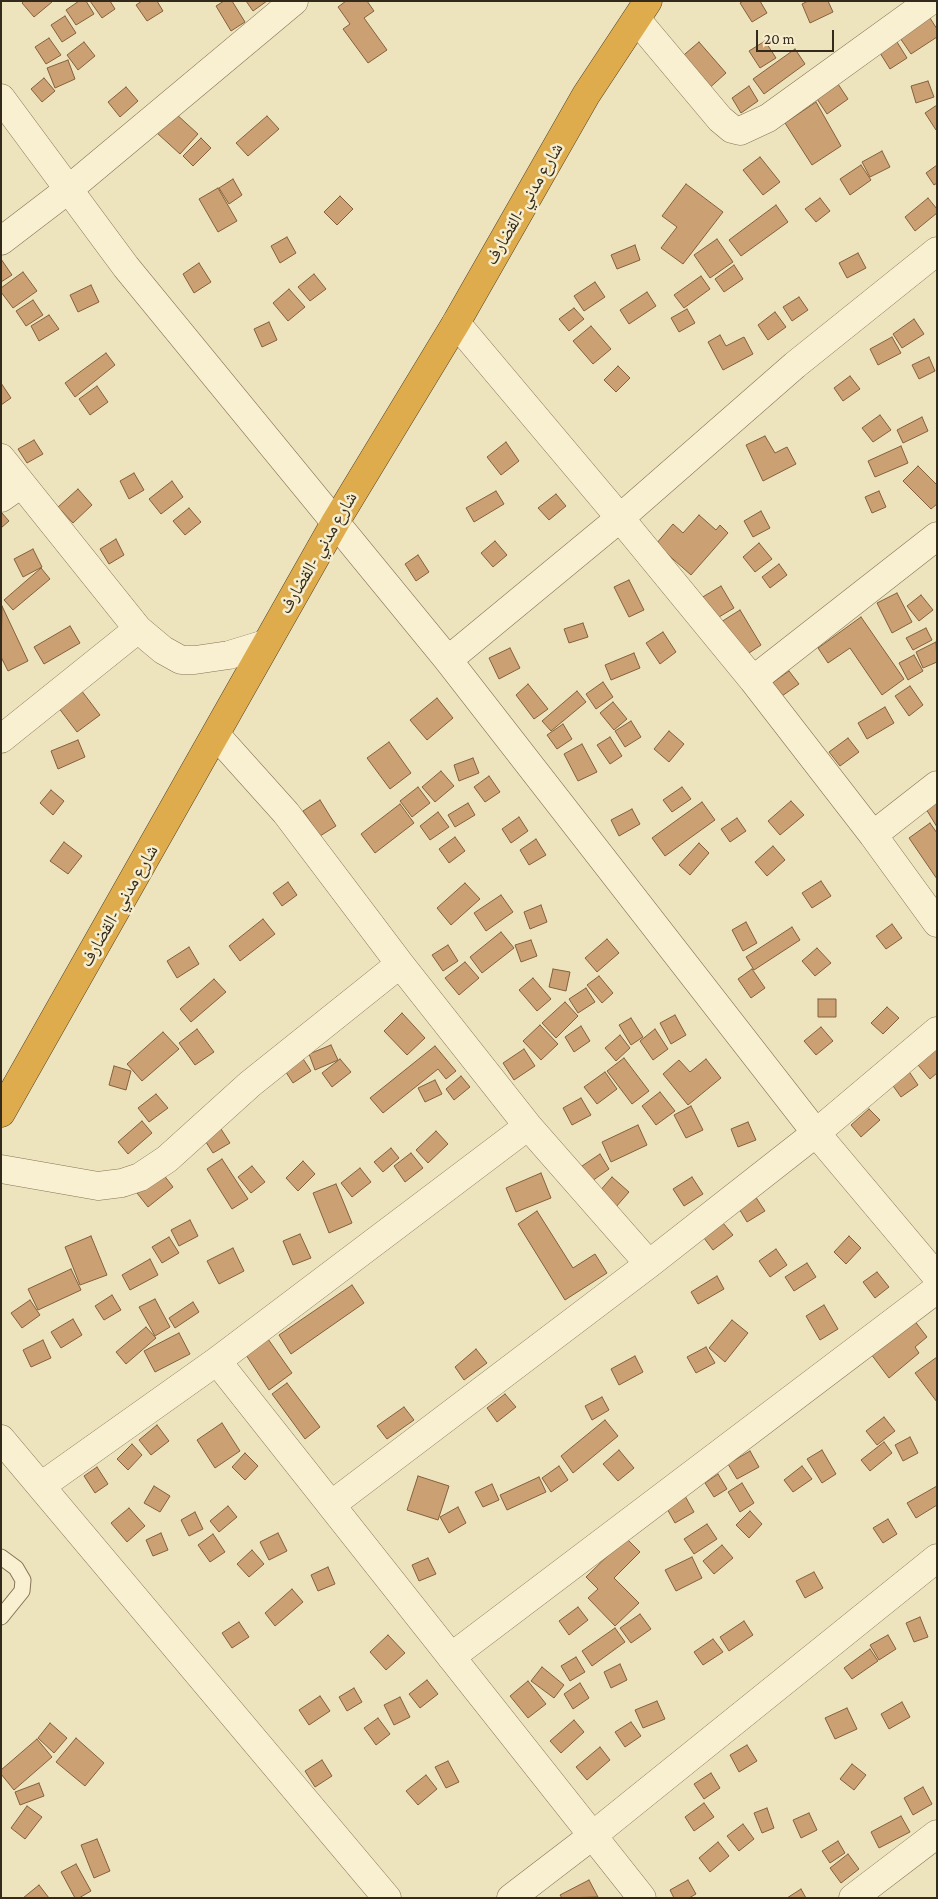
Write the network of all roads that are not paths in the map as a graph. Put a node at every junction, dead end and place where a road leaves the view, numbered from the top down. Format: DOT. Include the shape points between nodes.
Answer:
graph roads {
  1 [pos="294,1"];
  2 [pos="930,1"];
  3 [pos="642,11"];
  4 [pos="1,98"];
  5 [pos="69,189"];
  6 [pos="1,241"];
  7 [pos="937,251"];
  8 [pos="456,323"];
  9 [pos="1,458"];
  10 [pos="11,491"];
  11 [pos="620,518"];
  12 [pos="336,521"];
  13 [pos="937,536"];
  14 [pos="138,629"];
  15 [pos="265,644"];
  16 [pos="448,660"];
  17 [pos="753,680"];
  18 [pos="216,735"];
  19 [pos="1,739"];
  20 [pos="937,785"];
  21 [pos="873,835"];
  22 [pos="937,922"];
  23 [pos="400,964"];
  24 [pos="937,1031"];
  25 [pos="1,1113"];
  26 [pos="528,1126"];
  27 [pos="816,1133"];
  28 [pos="1,1169"];
  29 [pos="649,1264"];
  30 [pos="937,1277"];
  31 [pos="937,1288"];
  32 [pos="217,1362"];
  33 [pos="1,1439"];
  34 [pos="41,1486"];
  35 [pos="331,1505"];
  36 [pos="1,1557"];
  37 [pos="937,1558"];
  38 [pos="1,1617"];
  39 [pos="451,1657"];
  40 [pos="937,1834"];
  41 [pos="592,1836"];
  42 [pos="388,1898"];
  43 [pos="511,1898"];
  44 [pos="642,1898"];
  45 [pos="853,1898"];
  1 -- 5 [label="street"];
  2 -- 3 [label="street" via="768,118 740,131 720,119"];
  3 -- 8 [label="highway, شارع مدني -القضارف" via="586,95"];
  4 -- 5 [label="street"];
  5 -- 6 [label="street"];
  5 -- 12 [label="street" via="126,267"];
  7 -- 11 [label="street" via="795,365"];
  8 -- 11 [label="street"];
  8 -- 12 [label="highway, شارع مدني -القضارف"];
  9 -- 10 [label="street"];
  10 -- 14 [label="street"];
  11 -- 16 [label="street"];
  11 -- 17 [label="street"];
  12 -- 15 [label="highway, شارع مدني -القضارف"];
  12 -- 16 [label="street"];
  13 -- 17 [label="street"];
  14 -- 15 [label="street" via="181,660 228,655"];
  14 -- 19 [label="street"];
  15 -- 18 [label="highway, شارع مدني -القضارف"];
  16 -- 27 [label="street"];
  17 -- 21 [label="street"];
  18 -- 23 [label="street" via="286,813"];
  18 -- 25 [label="highway, شارع مدني -القضارف"];
  20 -- 21 [label="street"];
  21 -- 22 [label="street"];
  23 -- 26 [label="street"];
  23 -- 28 [label="street" via="250,1084 167,1159 140,1177 98,1186"];
  24 -- 27 [label="street"];
  26 -- 29 [label="street"];
  26 -- 32 [label="street"];
  27 -- 29 [label="street"];
  27 -- 30 [label="street"];
  29 -- 35 [label="street"];
  31 -- 39 [label="street"];
  32 -- 34 [label="street"];
  32 -- 35 [label="street"];
  33 -- 34 [label="street"];
  34 -- 42 [label="street"];
  35 -- 39 [label="street"];
  36 -- 38 [label="lane" via="16,1568 23,1580 22,1591"];
  37 -- 41 [label="street"];
  39 -- 41 [label="street"];
  40 -- 45 [label="street"];
  41 -- 43 [label="street"];
  41 -- 44 [label="street"];
}
